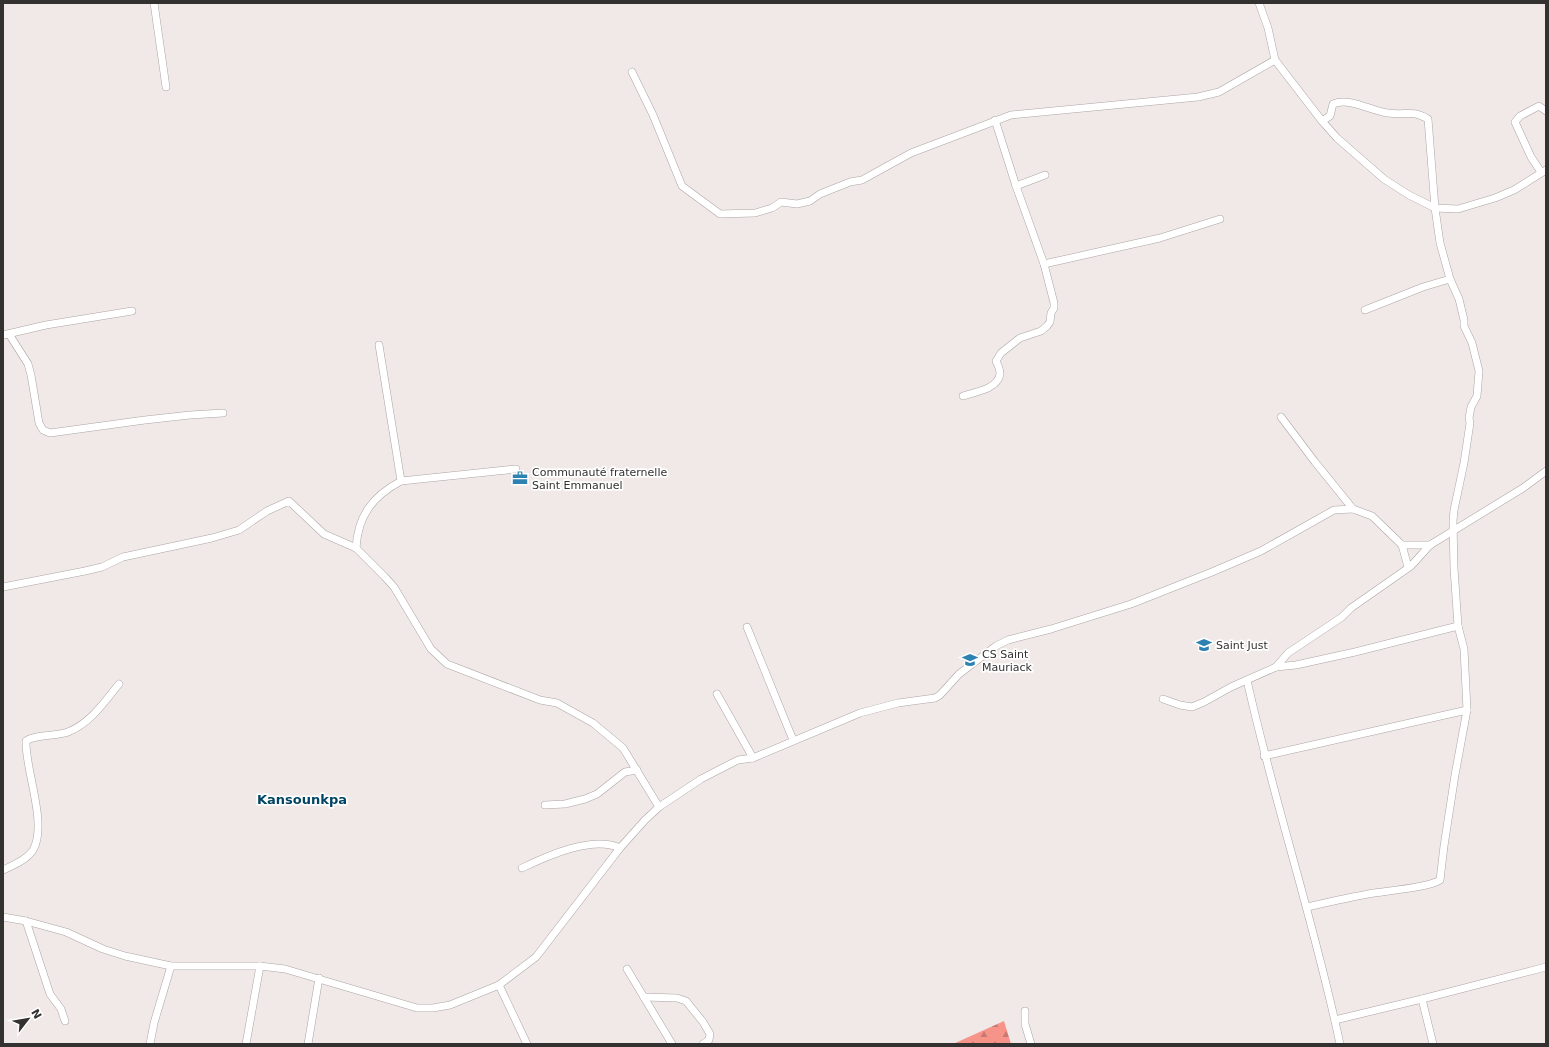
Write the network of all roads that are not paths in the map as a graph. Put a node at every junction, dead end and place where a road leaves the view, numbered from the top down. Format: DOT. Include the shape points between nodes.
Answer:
graph roads {
  1 [pos="154,3"];
  2 [pos="1259,3"];
  3 [pos="1275,60"];
  4 [pos="632,72"];
  5 [pos="166,87"];
  6 [pos="1546,111"];
  7 [pos="995,120"];
  8 [pos="1322,121"];
  9 [pos="1543,171"];
  10 [pos="1045,175"];
  11 [pos="1016,186"];
  12 [pos="1435,208"];
  13 [pos="1220,219"];
  14 [pos="1044,264"];
  15 [pos="1450,279"];
  16 [pos="1364,310"];
  17 [pos="132,311"];
  18 [pos="6,335"];
  19 [pos="379,344"];
  20 [pos="963,396"];
  21 [pos="224,413"];
  22 [pos="1281,417"];
  23 [pos="516,469"];
  24 [pos="1546,471"];
  25 [pos="401,481"];
  26 [pos="1353,508"];
  27 [pos="1454,531"];
  28 [pos="1402,545"];
  29 [pos="1430,545"];
  30 [pos="356,548"];
  31 [pos="1408,567"];
  32 [pos="3,587"];
  33 [pos="1458,626"];
  34 [pos="747,627"];
  35 [pos="1276,667"];
  36 [pos="1247,680"];
  37 [pos="119,684"];
  38 [pos="717,694"];
  39 [pos="1163,699"];
  40 [pos="1467,710"];
  41 [pos="793,740"];
  42 [pos="1264,756"];
  43 [pos="753,758"];
  44 [pos="637,770"];
  45 [pos="545,805"];
  46 [pos="659,807"];
  47 [pos="620,848"];
  48 [pos="522,868"];
  49 [pos="3,870"];
  50 [pos="1307,907"];
  51 [pos="3,917"];
  52 [pos="26,921"];
  53 [pos="171,966"];
  54 [pos="260,966"];
  55 [pos="1546,967"];
  56 [pos="627,969"];
  57 [pos="319,978"];
  58 [pos="499,985"];
  59 [pos="644,997"];
  60 [pos="1422,999"];
  61 [pos="1025,1011"];
  62 [pos="1335,1020"];
  63 [pos="65,1021"];
  64 [pos="150,1044"];
  65 [pos="246,1044"];
  66 [pos="308,1044"];
  67 [pos="527,1044"];
  68 [pos="672,1044"];
  69 [pos="703,1044"];
  70 [pos="1031,1044"];
  71 [pos="1340,1044"];
  72 [pos="1433,1044"];
  1 -- 5 [label="street"];
  2 -- 3 [label="street"];
  3 -- 7 [label="street" via="1219,92 1190,98 1011,115"];
  3 -- 8 [label="street"];
  4 -- 7 [label="street" via="682,186 720,214 755,214 781,202 797,204 810,201 820,194 862,180 911,153"];
  6 -- 9 [label="street" via="1539,106 1520,116 1515,122 1531,156"];
  7 -- 11 [label="street"];
  8 -- 12 [label="street" via="1337,138 1384,179"];
  8 -- 12 [label="street" via="1330,116 1333,104 1338,102 1389,113 1410,113 1428,119"];
  9 -- 12 [label="street" via="1514,190 1495,198 1458,208"];
  10 -- 11 [label="street"];
  11 -- 14 [label="street"];
  12 -- 15 [label="street" via="1440,243"];
  13 -- 14 [label="street" via="1160,238"];
  14 -- 20 [label="street" via="1054,303 1050,322 1041,331 1020,338 1001,353 996,361 1000,373 996,383"];
  15 -- 16 [label="street" via="1422,286"];
  15 -- 27 [label="street" via="1459,299 1479,377 1477,396 1470,412 1464,463 1454,510"];
  17 -- 18 [label="street" via="46,325"];
  18 -- 21 [label="street" via="28,364 39,423 43,430 50,433 153,419"];
  19 -- 25 [label="street"];
  22 -- 26 [label="street"];
  23 -- 25 [label="street"];
  24 -- 27 [label="street"];
  25 -- 30 [label="street" via="386,489 374,500 362,520"];
  26 -- 28 [label="street" via="1372,516"];
  26 -- 41 [label="street" via="1334,510 1260,551 1131,604 1008,640 996,646 960,674 935,698 898,703 860,713"];
  27 -- 29 [label="street"];
  27 -- 33 [label="street"];
  28 -- 29 [label="street"];
  28 -- 31 [label="street"];
  29 -- 31 [label="street"];
  30 -- 32 [label="street" via="324,534 289,501 267,511 238,530 212,538 124,557 85,571"];
  30 -- 44 [label="street" via="394,587 431,649 446,664 540,700 557,703 593,723 623,748"];
  31 -- 35 [label="street" via="1342,617 1288,653"];
  33 -- 35 [label="street" via="1356,652"];
  33 -- 40 [label="street" via="1464,649"];
  34 -- 41 [label="street"];
  35 -- 36 [label="street"];
  36 -- 39 [label="street" via="1192,707"];
  36 -- 42 [label="street"];
  37 -- 49 [label="street" via="92,717 79,726 67,732 26,741 35,795 38,837 33,851 16,865"];
  38 -- 43 [label="street"];
  40 -- 42 [label="street"];
  40 -- 50 [label="street" via="1440,880"];
  41 -- 43 [label="street"];
  42 -- 50 [label="street"];
  43 -- 46 [label="street" via="738,760 701,778"];
  44 -- 45 [label="street" via="625,772 585,800"];
  44 -- 46 [label="street"];
  46 -- 47 [label="street"];
  47 -- 48 [label="street" via="611,845 575,847"];
  47 -- 58 [label="street" via="536,957"];
  50 -- 62 [label="street"];
  51 -- 52 [label="street"];
  52 -- 53 [label="street" via="66,932 125,956"];
  52 -- 63 [label="street" via="50,994 61,1009"];
  53 -- 54 [label="street"];
  53 -- 64 [label="street"];
  54 -- 57 [label="street" via="285,969"];
  54 -- 65 [label="street"];
  55 -- 60 [label="street"];
  56 -- 59 [label="street"];
  57 -- 58 [label="street" via="417,1008 450,1005"];
  57 -- 66 [label="street"];
  58 -- 67 [label="street"];
  59 -- 68 [label="street"];
  59 -- 69 [label="street" via="677,998 686,1001 710,1034 709,1040"];
  60 -- 62 [label="street"];
  60 -- 72 [label="street"];
  61 -- 70 [label="street"];
  62 -- 71 [label="street"];
}
